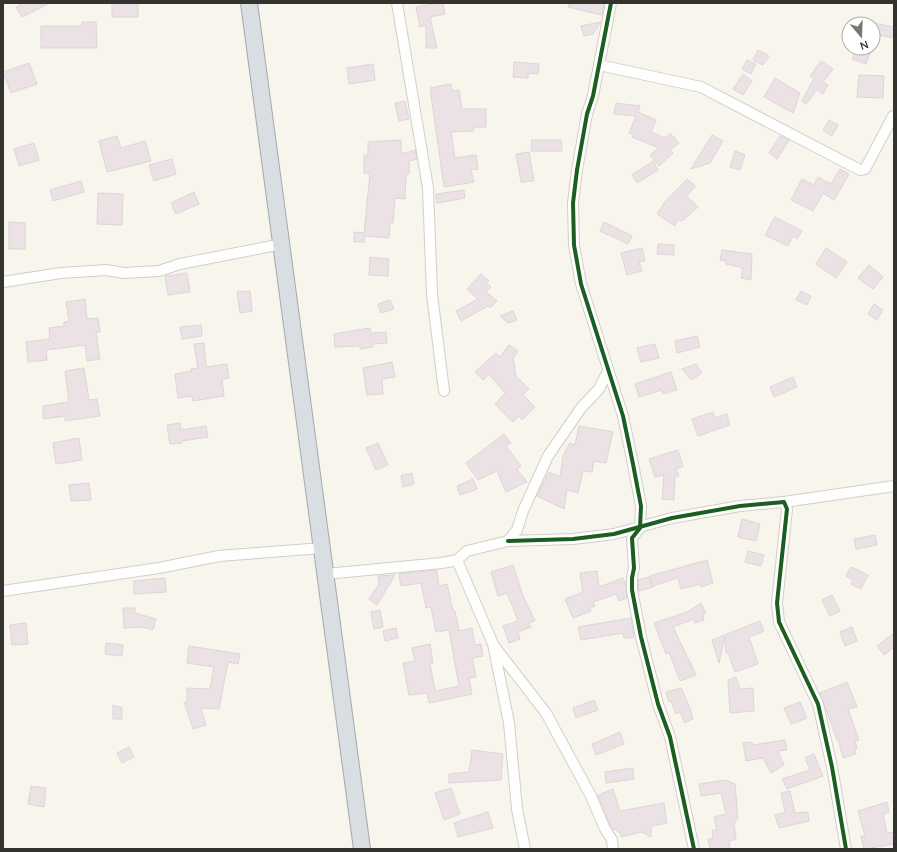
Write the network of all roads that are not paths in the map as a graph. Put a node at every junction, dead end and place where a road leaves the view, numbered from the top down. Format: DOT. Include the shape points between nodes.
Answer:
graph roads {
  1 [pos="249,3"];
  2 [pos="397,3"];
  3 [pos="610,3"];
  4 [pos="599,65"];
  5 [pos="893,116"];
  6 [pos="282,244"];
  7 [pos="3,282"];
  8 [pos="608,371"];
  9 [pos="444,391"];
  10 [pos="894,486"];
  11 [pos="784,502"];
  12 [pos="640,528"];
  13 [pos="508,541"];
  14 [pos="322,548"];
  15 [pos="457,560"];
  16 [pos="326,574"];
  17 [pos="3,591"];
  18 [pos="493,644"];
  19 [pos="362,849"];
  20 [pos="525,849"];
  21 [pos="613,849"];
  22 [pos="694,849"];
  23 [pos="846,849"];
  1 -- 6 [label="highway"];
  2 -- 9 [label="street" via="428,188 432,294"];
  3 -- 4 [label="street"];
  4 -- 5 [label="street" via="701,87 860,170 865,168"];
  4 -- 8 [label="street" via="577,170 573,204 574,245 581,284"];
  6 -- 7 [label="street" via="180,264 159,271 69,272"];
  6 -- 14 [label="highway"];
  8 -- 12 [label="street" via="623,416 633,464 641,506"];
  8 -- 13 [label="street" via="599,389 581,408 548,456 523,512 518,530"];
  10 -- 11 [label="street"];
  11 -- 12 [label="street" via="740,506 672,518"];
  11 -- 23 [label="street" via="787,509 777,604 779,622 818,704"];
  12 -- 13 [label="street" via="614,534"];
  12 -- 22 [label="street" via="632,538 632,590 658,704 670,736"];
  13 -- 15 [label="street" via="467,551"];
  14 -- 16 [label="highway"];
  14 -- 17 [label="street" via="219,556 178,565"];
  15 -- 16 [label="street"];
  15 -- 18 [label="street"];
  16 -- 19 [label="highway"];
  18 -- 20 [label="street" via="509,723 517,809"];
  18 -- 21 [label="street" via="546,713 591,796 612,840"];
}
